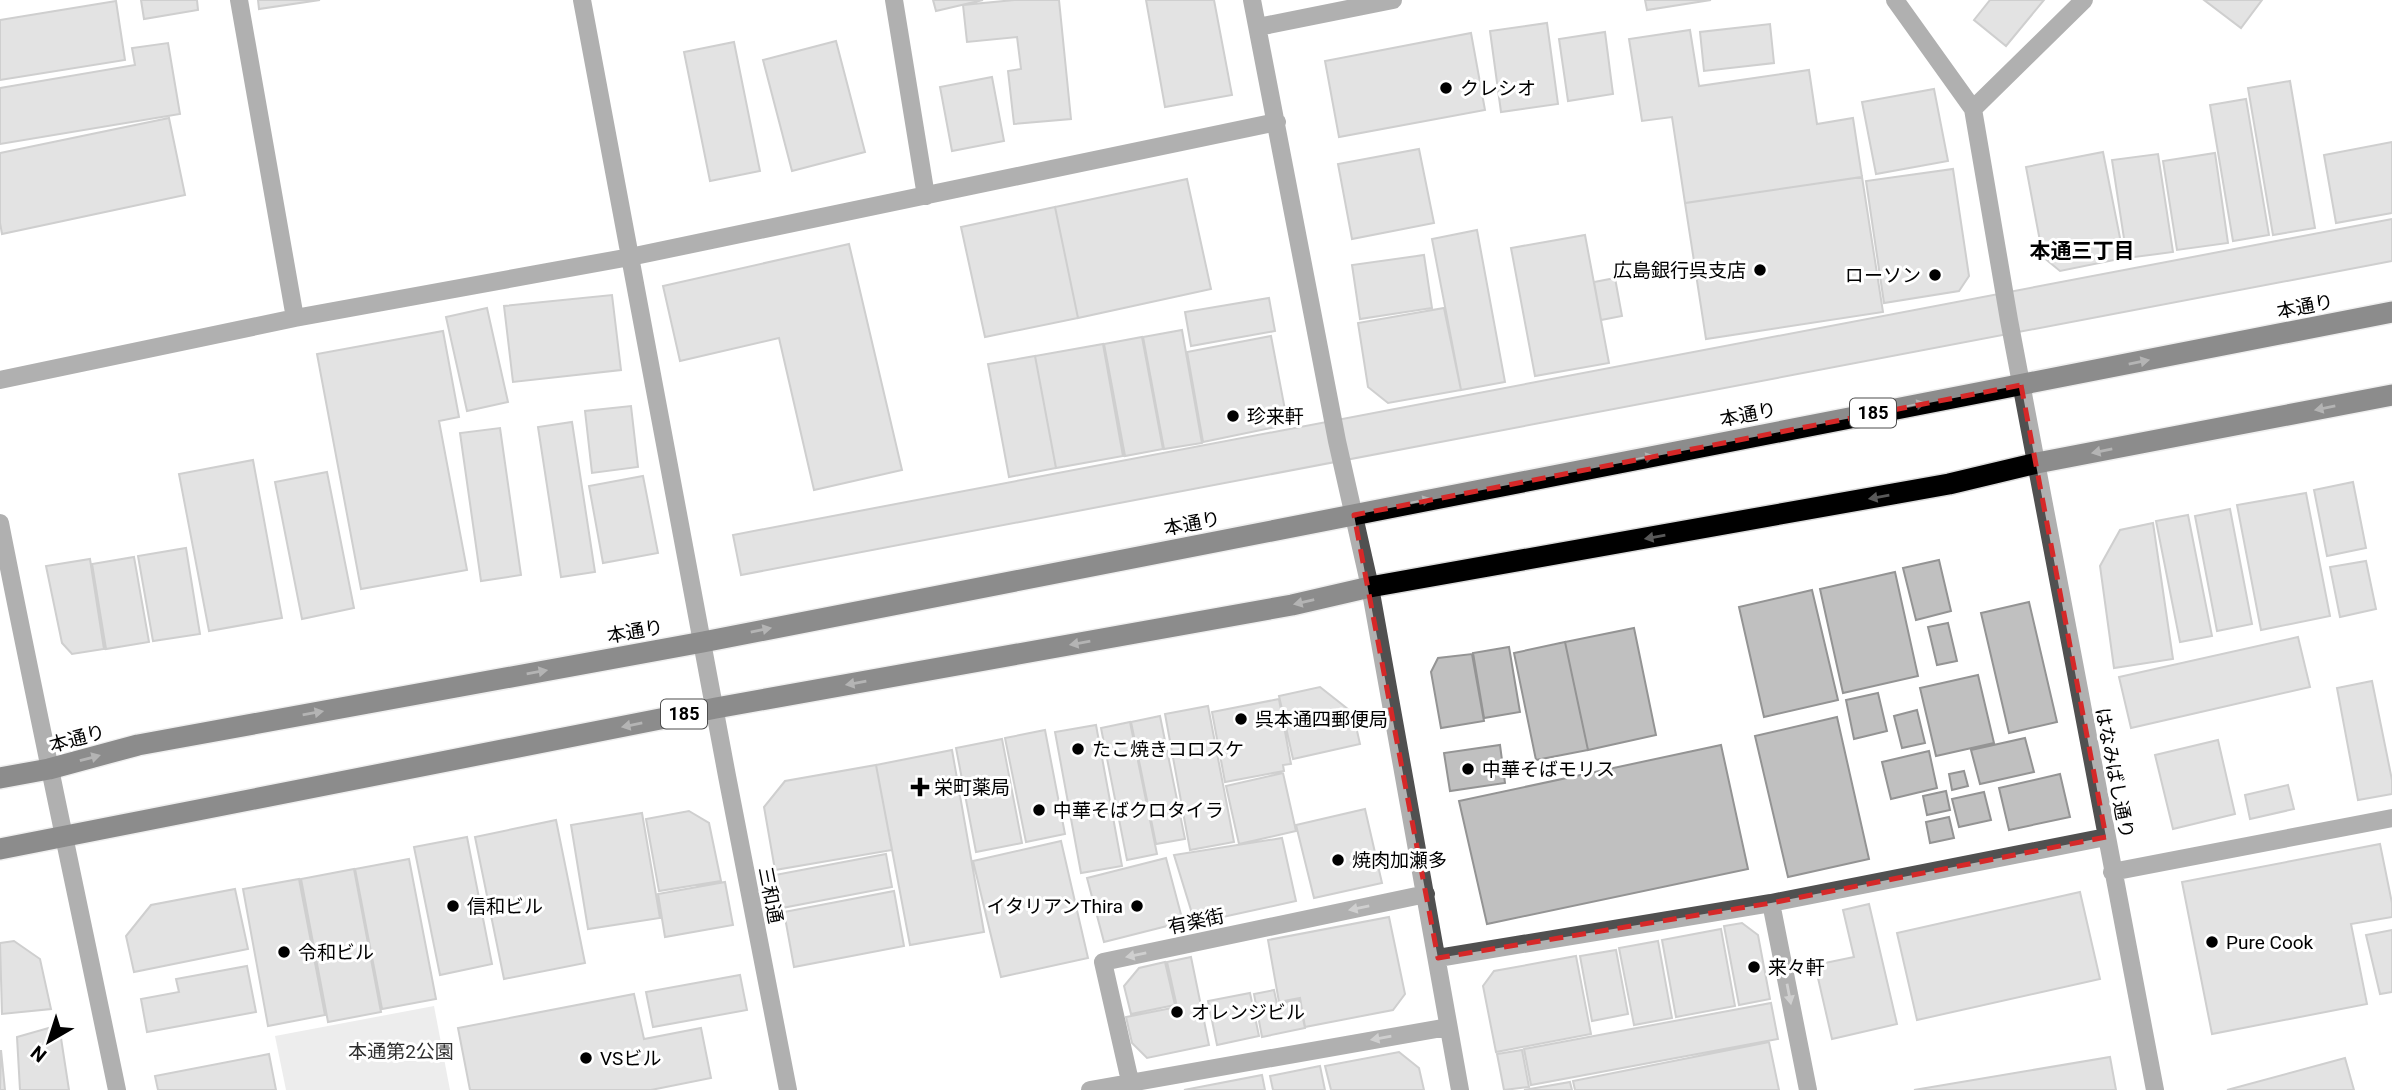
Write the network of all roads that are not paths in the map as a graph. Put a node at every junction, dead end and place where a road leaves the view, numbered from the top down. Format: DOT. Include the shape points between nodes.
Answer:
graph roads {
  1 [pos="239,0"];
  2 [pos="582,0"];
  3 [pos="894,0"];
  4 [pos="1252,0"];
  5 [pos="1393,0"];
  6 [pos="1895,0"];
  7 [pos="2084,0"];
  8 [pos="1258,27"];
  9 [pos="1973,109"];
  10 [pos="1277,122"];
  11 [pos="926,196"];
  12 [pos="629,257"];
  13 [pos="2392,312"];
  14 [pos="295,318"];
  15 [pos="0,380"];
  16 [pos="2021,385"];
  17 [pos="2392,395"];
  18 [pos="2037,463"];
  19 [pos="1354,515"];
  20 [pos="0,523"];
  21 [pos="1370,587"];
  22 [pos="702,642"];
  23 [pos="716,708"];
  24 [pos="49,769"];
  25 [pos="0,778"];
  26 [pos="2392,818"];
  27 [pos="2106,837"];
  28 [pos="63,838"];
  29 [pos="0,849"];
  30 [pos="2112,872"];
  31 [pos="1426,894"];
  32 [pos="1772,902"];
  33 [pos="1438,958"];
  34 [pos="1448,1027"];
  35 [pos="1131,1086"];
  36 [pos="117,1090"];
  37 [pos="788,1090"];
  38 [pos="1090,1090"];
  39 [pos="1460,1090"];
  40 [pos="1808,1090"];
  41 [pos="2155,1090"];
  1 -- 14 [label="street"];
  2 -- 12 [label="street, 三和通"];
  3 -- 11 [label="street"];
  4 -- 8 [label="street"];
  5 -- 8 [label="street"];
  6 -- 9 [label="street"];
  7 -- 9 [label="street"];
  8 -- 10 [label="street"];
  9 -- 16 [label="street, はなみばし通り"];
  10 -- 11 [label="street"];
  10 -- 19 [label="street"];
  11 -- 12 [label="street"];
  12 -- 14 [label="street"];
  12 -- 22 [label="street, 三和通"];
  16 -- 13 [label="highway, 本通り / 185, one-way"];
  14 -- 15 [label="street"];
  16 -- 18 [label="street, はなみばし通り"];
  19 -- 16 [label="highway, 本通り / 185, one-way"];
  17 -- 18 [label="highway, 185, one-way"];
  18 -- 21 [label="highway, 185, one-way" via="1949,484"];
  18 -- 27 [label="street, はなみばし通り"];
  19 -- 21 [label="street"];
  22 -- 19 [label="highway, 本通り / 185, one-way"];
  20 -- 24 [label="street"];
  21 -- 23 [label="highway, 185, one-way" via="1293,605"];
  21 -- 31 [label="street"];
  22 -- 23 [label="street, 三和通"];
  24 -- 22 [label="highway, 本通り / 185, one-way" via="138,746"];
  23 -- 28 [label="highway, 185, one-way"];
  23 -- 37 [label="street, 三和通"];
  24 -- 25 [label="highway, 本通り / 185"];
  24 -- 28 [label="street"];
  26 -- 30 [label="street"];
  27 -- 30 [label="street, はなみばし通り"];
  27 -- 32 [label="street"];
  28 -- 29 [label="highway, 185"];
  28 -- 36 [label="street"];
  30 -- 41 [label="street, はなみばし通り"];
  31 -- 33 [label="street"];
  31 -- 35 [label="street, 有楽街, one-way" via="1103,962"];
  32 -- 33 [label="street"];
  32 -- 40 [label="street, one-way"];
  33 -- 34 [label="street"];
  34 -- 35 [label="street, one-way"];
  34 -- 39 [label="street"];
  35 -- 38 [label="street"];
}
